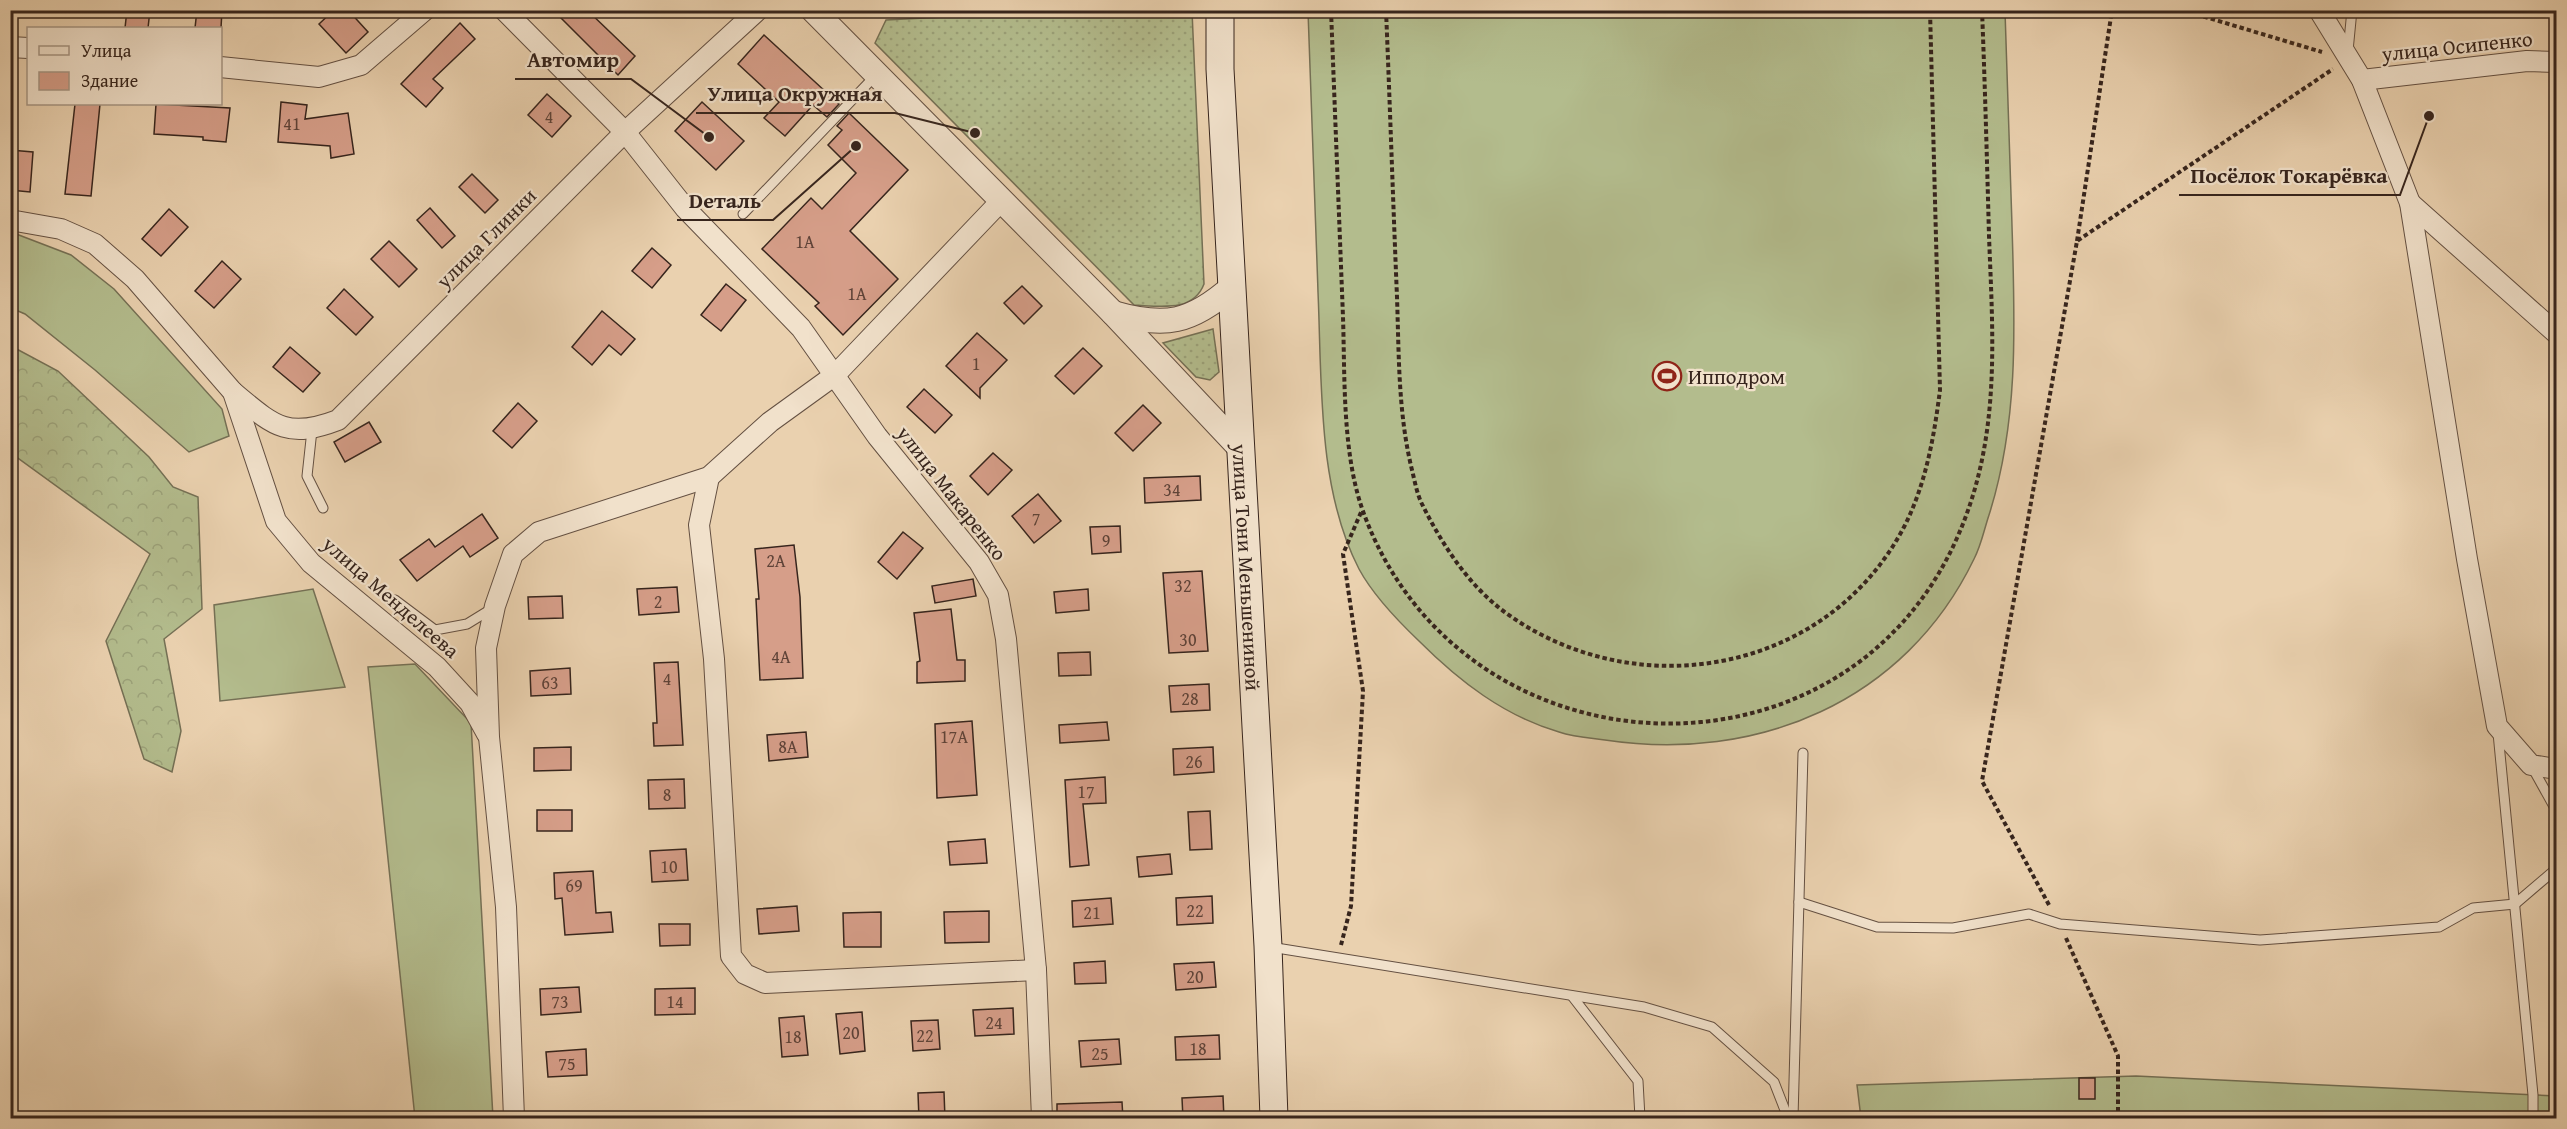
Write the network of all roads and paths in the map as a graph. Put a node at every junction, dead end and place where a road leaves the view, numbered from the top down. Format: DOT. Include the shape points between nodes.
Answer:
graph roads {
  1 [pos="425,10"];
  2 [pos="504,10"];
  3 [pos="758,10"];
  4 [pos="813,10"];
  5 [pos="1220,10"];
  6 [pos="1331,10"];
  7 [pos="1386,10"];
  8 [pos="1930,10"];
  9 [pos="1982,10"];
  10 [pos="2112,10"];
  11 [pos="2182,10"];
  12 [pos="2319,10"];
  13 [pos="2352,10"];
  14 [pos="10,46"];
  15 [pos="27,48"];
  16 [pos="2347,60"];
  17 [pos="2556,62"];
  18 [pos="222,67"];
  19 [pos="876,75"];
  20 [pos="2361,80"];
  21 [pos="625,132"];
  22 [pos="1001,201"];
  23 [pos="2410,203"];
  24 [pos="743,214"];
  25 [pos="10,220"];
  26 [pos="2077,241"];
  27 [pos="1232,287"];
  28 [pos="1113,313"];
  29 [pos="2556,333"];
  30 [pos="836,375"];
  31 [pos="233,392"];
  32 [pos="312,430"];
  33 [pos="1241,449"];
  34 [pos="709,477"];
  35 [pos="323,508"];
  36 [pos="1362,510"];
  37 [pos="395,600"];
  38 [pos="495,606"];
  39 [pos="2497,726"];
  40 [pos="489,737"];
  41 [pos="1803,753"];
  42 [pos="2531,765"];
  43 [pos="2556,769"];
  44 [pos="2556,810"];
  45 [pos="2556,869"];
  46 [pos="1799,903"];
  47 [pos="2515,904"];
  48 [pos="2060,924"];
  49 [pos="1268,946"];
  50 [pos="1337,958"];
  51 [pos="1036,970"];
  52 [pos="1572,996"];
  53 [pos="514,1119"];
  54 [pos="1042,1119"];
  55 [pos="1274,1119"];
  56 [pos="1640,1119"];
  57 [pos="1788,1119"];
  58 [pos="1793,1119"];
  59 [pos="2118,1119"];
  60 [pos="2533,1119"];
  1 -- 18 [label="street" via="361,65 319,77"];
  2 -- 21 [label="street, улица Макаренко"];
  3 -- 21 [label="street, улица Глинки"];
  4 -- 19 [label="street, улица Тони Меньшениной"];
  5 -- 27 [label="main road"];
  6 -- 36 [label="path" via="1346,420"];
  7 -- 8 [label="path" via="1401,411 1420,501 1443,543 1470,579 1504,611 1543,636 1588,654 1630,665 1678,668 1722,662 1808,628 1845,600 1877,567 1903,529 1922,487 1940,390"];
  9 -- 36 [label="path" via="1993,344 1992,400 1985,449 1975,493 1931,584 1900,627 1862,658 1821,687 1729,720 1675,725 1625,723 1575,712 1528,695 1484,668 1443,634 1411,599 1382,555"];
  10 -- 26 [label="path"];
  11 -- 16 [label="path"];
  12 -- 16 [label="street"];
  13 -- 16 [label="lane"];
  14 -- 15 [label="street"];
  16 -- 20 [label="street"];
  16 -- 26 [label="path"];
  17 -- 20 [label="street, улица Осипенко" via="2528,61"];
  19 -- 22 [label="street, улица Тони Меньшениной"];
  19 -- 24 [label="lane"];
  20 -- 23 [label="street"];
  21 -- 30 [label="street, улица Макаренко" via="685,208 801,328"];
  21 -- 32 [label="street, улица Глинки" via="338,420"];
  22 -- 28 [label="street, улица Тони Меньшениной"];
  22 -- 30 [label="street"];
  23 -- 29 [label="street"];
  23 -- 39 [label="street"];
  25 -- 31 [label="street, улица Менделеева" via="61,229 95,244 135,279"];
  26 -- 48 [label="path" via="1982,781"];
  27 -- 28 [label="street" via="1209,307 1189,317 1141,321"];
  27 -- 33 [label="main road"];
  28 -- 33 [label="street, улица Тони Меньшениной"];
  30 -- 34 [label="street" via="770,422"];
  30 -- 51 [label="street, улица Макаренко" via="877,436 980,561 998,595 1006,639"];
  31 -- 32 [label="street, улица Глинки" via="263,417 285,428"];
  31 -- 40 [label="street, улица Менделеева" via="276,521 311,563 437,667 470,703"];
  32 -- 35 [label="lane" via="307,476"];
  33 -- 49 [label="main road, улица Тони Меньшениной"];
  34 -- 38 [label="street, улица Менделеева" via="539,532 513,554"];
  34 -- 51 [label="street" via="699,525 714,659 731,956 745,974 765,983"];
  36 -- 50 [label="path" via="1343,554 1363,691 1351,906"];
  37 -- 38 [label="lane" via="435,630 467,624"];
  38 -- 40 [label="street, улица Менделеева" via="486,648"];
  39 -- 42 [label="street"];
  39 -- 47 [label="lane"];
  40 -- 53 [label="street, улица Менделеева" via="506,907"];
  41 -- 46 [label="lane"];
  42 -- 43 [label="street"];
  42 -- 44 [label="lane"];
  45 -- 47 [label="lane"];
  46 -- 48 [label="lane" via="1876,927 1953,928 2029,914"];
  46 -- 58 [label="lane"];
  47 -- 48 [label="lane" via="2473,908 2439,927 2260,940"];
  47 -- 60 [label="lane"];
  48 -- 59 [label="path" via="2118,1056"];
  49 -- 50 [label="lane"];
  49 -- 55 [label="main road, улица Тони Меньшениной"];
  50 -- 52 [label="lane"];
  51 -- 54 [label="street, улица Макаренко"];
  52 -- 56 [label="lane" via="1638,1082"];
  52 -- 57 [label="lane" via="1644,1007 1712,1027 1774,1082"];
}
